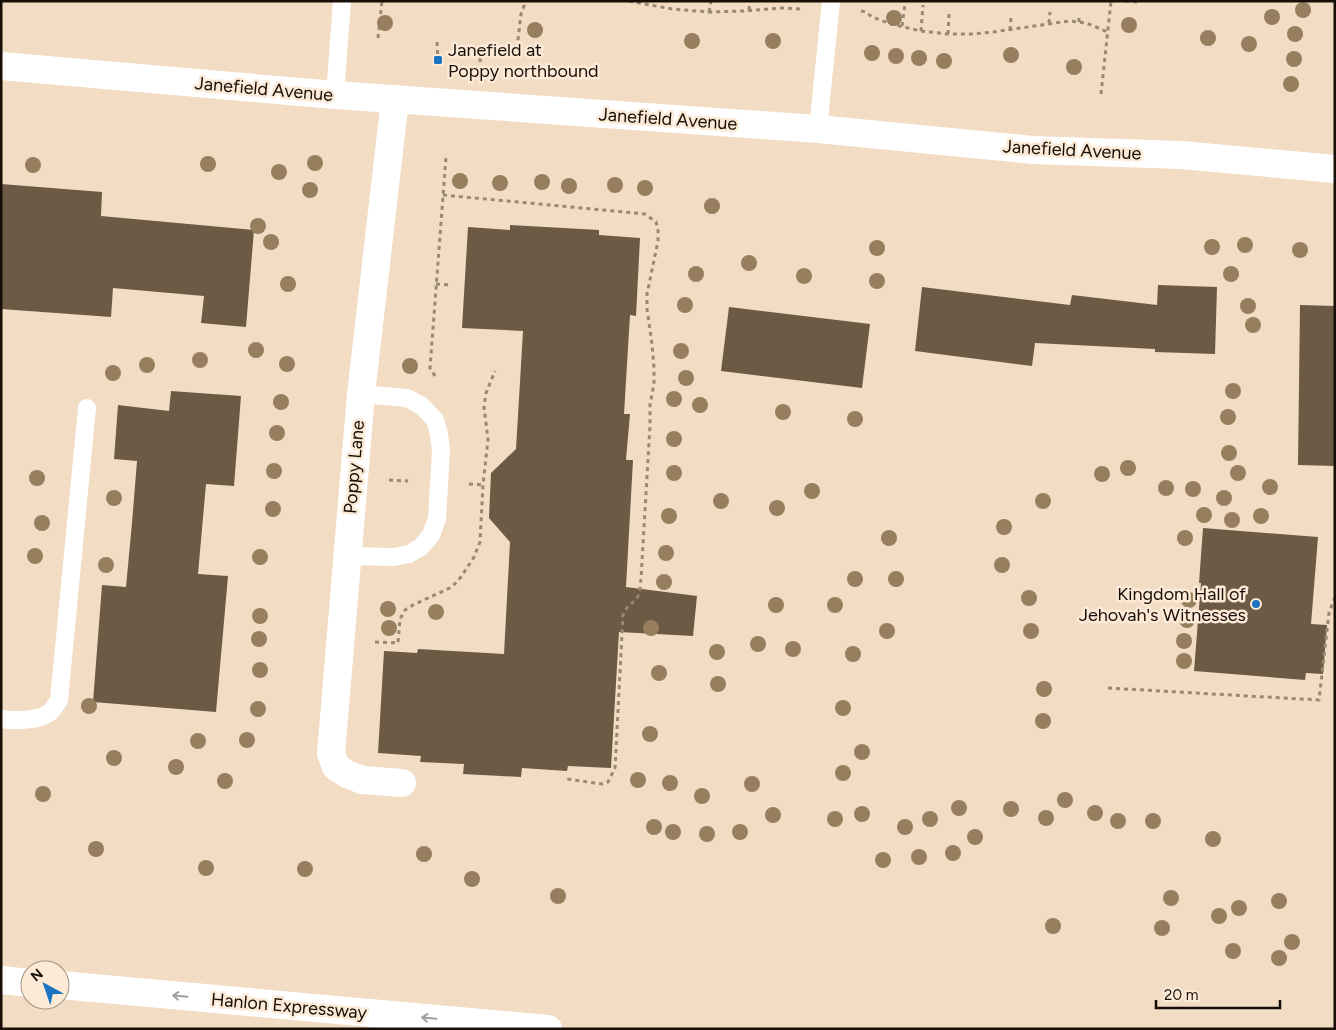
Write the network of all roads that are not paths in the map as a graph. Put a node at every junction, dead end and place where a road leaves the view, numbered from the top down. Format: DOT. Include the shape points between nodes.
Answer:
graph roads {
  1 [pos="342,1"];
  2 [pos="830,8"];
  3 [pos="1,66"];
  4 [pos="335,95"];
  5 [pos="395,99"];
  6 [pos="818,129"];
  7 [pos="1335,169"];
  8 [pos="361,394"];
  9 [pos="87,408"];
  10 [pos="347,556"];
  11 [pos="1,719"];
  12 [pos="402,783"];
  13 [pos="1,980"];
  14 [pos="20,981"];
  15 [pos="70,986"];
  16 [pos="548,1029"];
  1 -- 4 [label="lane"];
  2 -- 6 [label="lane"];
  3 -- 4 [label="main road, Janefield Avenue"];
  4 -- 5 [label="main road, Janefield Avenue"];
  5 -- 6 [label="main road, Janefield Avenue"];
  5 -- 8 [label="main road, Poppy Lane"];
  6 -- 7 [label="main road, Janefield Avenue" via="1033,150 1181,155"];
  8 -- 10 [label="main road, Poppy Lane"];
  8 -- 10 [label="lane" via="407,398 422,406 435,420 441,450 437,519 431,534 409,554 394,557"];
  9 -- 11 [label="lane" via="59,700 48,713 32,719"];
  10 -- 12 [label="main road, Poppy Lane" via="331,754 336,767 347,774 362,780"];
  13 -- 14 [label="main road"];
  16 -- 15 [label="main road, Hanlon Expressway, one-way"];
}
